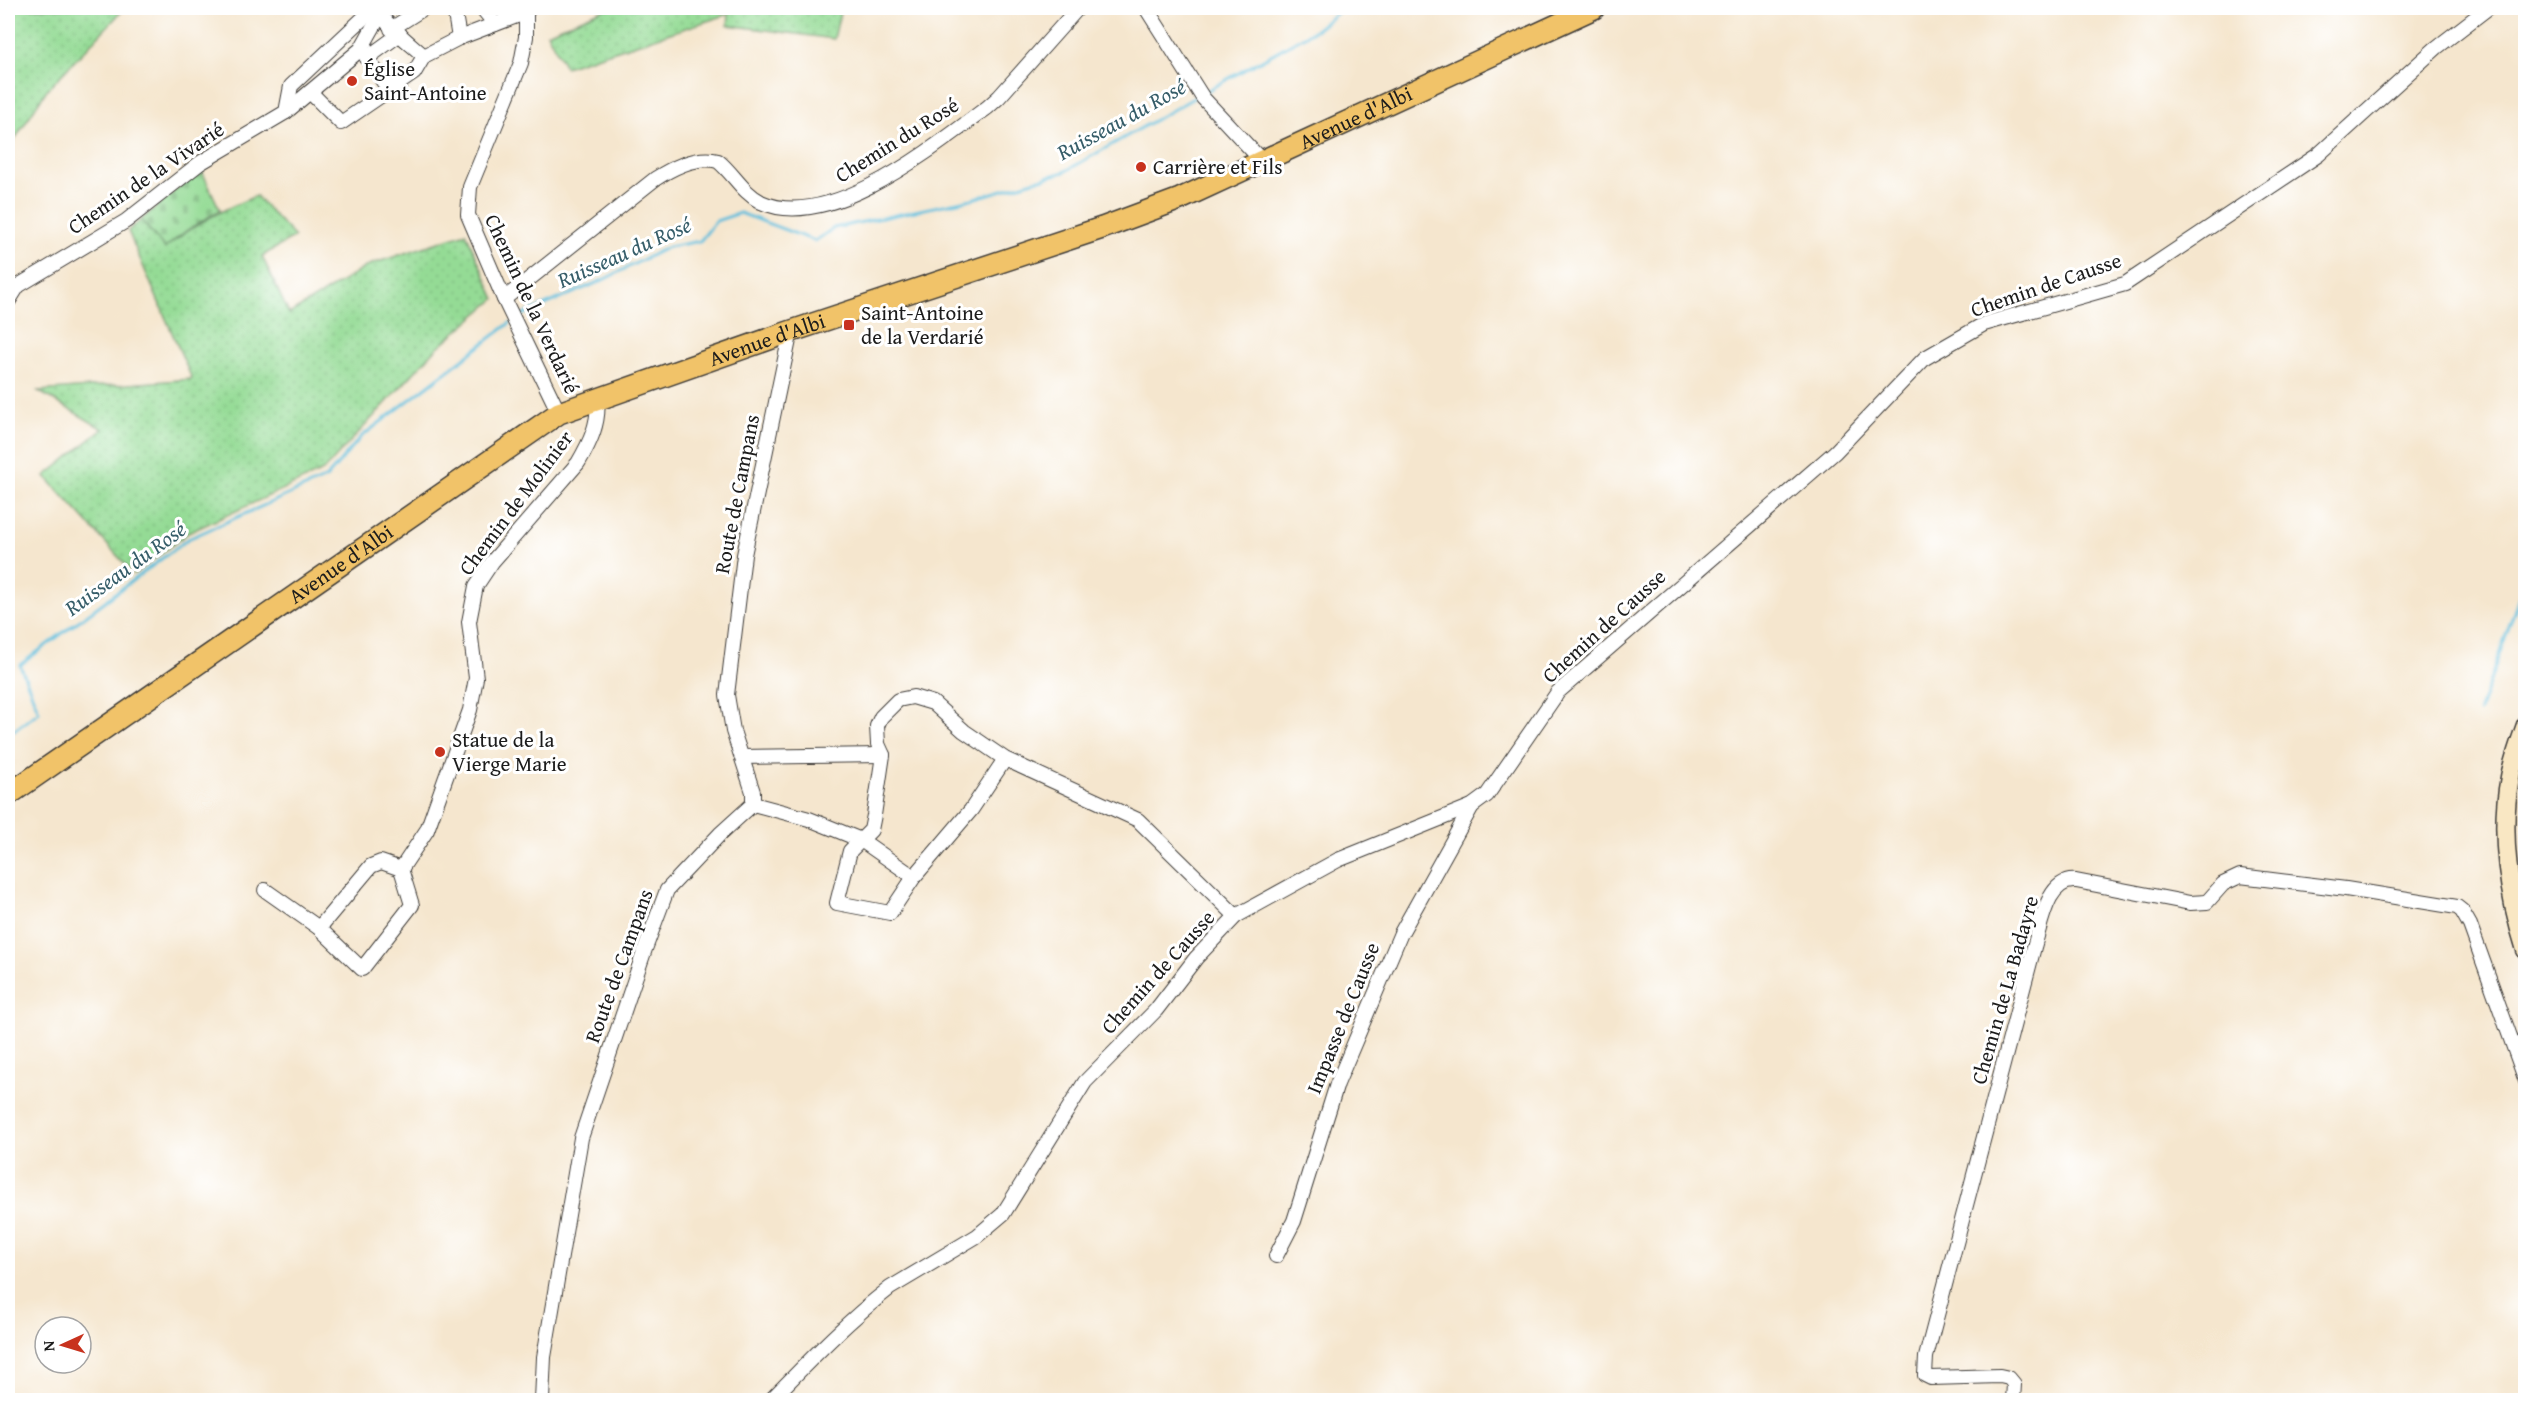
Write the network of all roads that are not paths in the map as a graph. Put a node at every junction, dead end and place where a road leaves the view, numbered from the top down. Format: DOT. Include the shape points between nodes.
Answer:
graph roads {
  1 [pos="424,8"];
  2 [pos="455,8"];
  3 [pos="482,8"];
  4 [pos="1078,8"];
  5 [pos="1146,8"];
  6 [pos="1594,8"];
  7 [pos="2488,8"];
  8 [pos="376,10"];
  9 [pos="526,10"];
  10 [pos="495,24"];
  11 [pos="395,32"];
  12 [pos="459,38"];
  13 [pos="364,53"];
  14 [pos="424,56"];
  15 [pos="389,90"];
  16 [pos="310,92"];
  17 [pos="286,112"];
  18 [pos="1263,162"];
  19 [pos="504,299"];
  20 [pos="8,302"];
  21 [pos="789,332"];
  22 [pos="597,399"];
  23 [pos="559,413"];
  24 [pos="2526,725"];
  25 [pos="883,755"];
  26 [pos="742,757"];
  27 [pos="1005,759"];
  28 [pos="8,795"];
  29 [pos="753,804"];
  30 [pos="1472,806"];
  31 [pos="861,840"];
  32 [pos="401,869"];
  33 [pos="914,877"];
  34 [pos="265,890"];
  35 [pos="1236,916"];
  36 [pos="319,928"];
  37 [pos="2526,950"];
  38 [pos="2526,1081"];
  39 [pos="1276,1256"];
  40 [pos="542,1401"];
  41 [pos="771,1401"];
  42 [pos="2013,1401"];
  1 -- 11 [label="street, Chemin de la Vivarié"];
  2 -- 12 [label="street"];
  3 -- 10 [label="street"];
  4 -- 19 [label="street, Chemin du Rosé" via="988,107 854,195 810,208 770,205 748,194 718,161 681,165 655,179"];
  5 -- 18 [label="street" via="1201,95"];
  6 -- 18 [label="main road, Avenue d'Albi"];
  7 -- 30 [label="street, Chemin de Causse" via="2436,48 2318,155 2125,284 1984,324 1925,358 1835,452 1558,692 1487,795"];
  8 -- 11 [label="street"];
  8 -- 13 [label="street"];
  8 -- 17 [label="street" via="291,86"];
  9 -- 10 [label="street"];
  9 -- 19 [label="street, Chemin de la Verdarié" via="521,63 479,162 467,201 470,223"];
  10 -- 12 [label="street"];
  11 -- 13 [label="street, Chemin de la Vivarié"];
  11 -- 14 [label="street"];
  12 -- 14 [label="street"];
  13 -- 15 [label="street"];
  13 -- 16 [label="street, Chemin de la Vivarié"];
  14 -- 15 [label="street" via="414,73"];
  15 -- 16 [label="street" via="341,123"];
  16 -- 17 [label="street, Chemin de la Vivarié"];
  17 -- 20 [label="street, Chemin de la Vivarié" via="200,163 126,221 18,286"];
  18 -- 21 [label="main road, Avenue d'Albi" via="1112,224"];
  19 -- 23 [label="street, Chemin de la Verdarié"];
  21 -- 22 [label="main road, Avenue d'Albi"];
  21 -- 26 [label="street, Route de Campans" via="744,555 727,695"];
  22 -- 23 [label="main road, Avenue d'Albi"];
  22 -- 32 [label="street, Chemin de Molinier" via="597,417 578,463 492,562 476,586 469,622 476,678 472,703 427,830"];
  23 -- 28 [label="main road, Avenue d'Albi"];
  24 -- 37 [label="main road" via="2510,778 2506,825 2517,925"];
  25 -- 26 [label="street"];
  25 -- 27 [label="street" via="877,737 881,717 898,700 913,697 933,703"];
  25 -- 31 [label="street" via="871,830"];
  26 -- 29 [label="street, Route de Campans"];
  27 -- 33 [label="street" via="971,810"];
  27 -- 35 [label="street" via="1138,820"];
  29 -- 31 [label="street" via="809,819"];
  29 -- 40 [label="street, Route de Campans" via="667,890 645,949 581,1138 544,1357"];
  30 -- 35 [label="street, Chemin de Causse" via="1338,860"];
  30 -- 39 [label="street, Impasse de Causse" via="1401,933 1337,1084 1294,1221"];
  31 -- 33 [label="street"];
  31 -- 33 [label="street" via="850,851 837,903 890,913"];
  32 -- 36 [label="street" via="381,862 371,866"];
  32 -- 36 [label="street" via="412,905 362,969"];
  34 -- 36 [label="street"];
  35 -- 41 [label="street, Chemin de Causse" via="1196,958 1156,1011 1085,1083 1003,1214 977,1236 877,1298 839,1330"];
  38 -- 42 [label="street, Chemin de La Badayre" via="2470,925 2457,907 2240,876 2223,884 2207,902 2190,903 2076,881 2060,883 2047,902 2034,947 1926,1357 1925,1375 1930,1378 2009,1378 2014,1384"];
}
